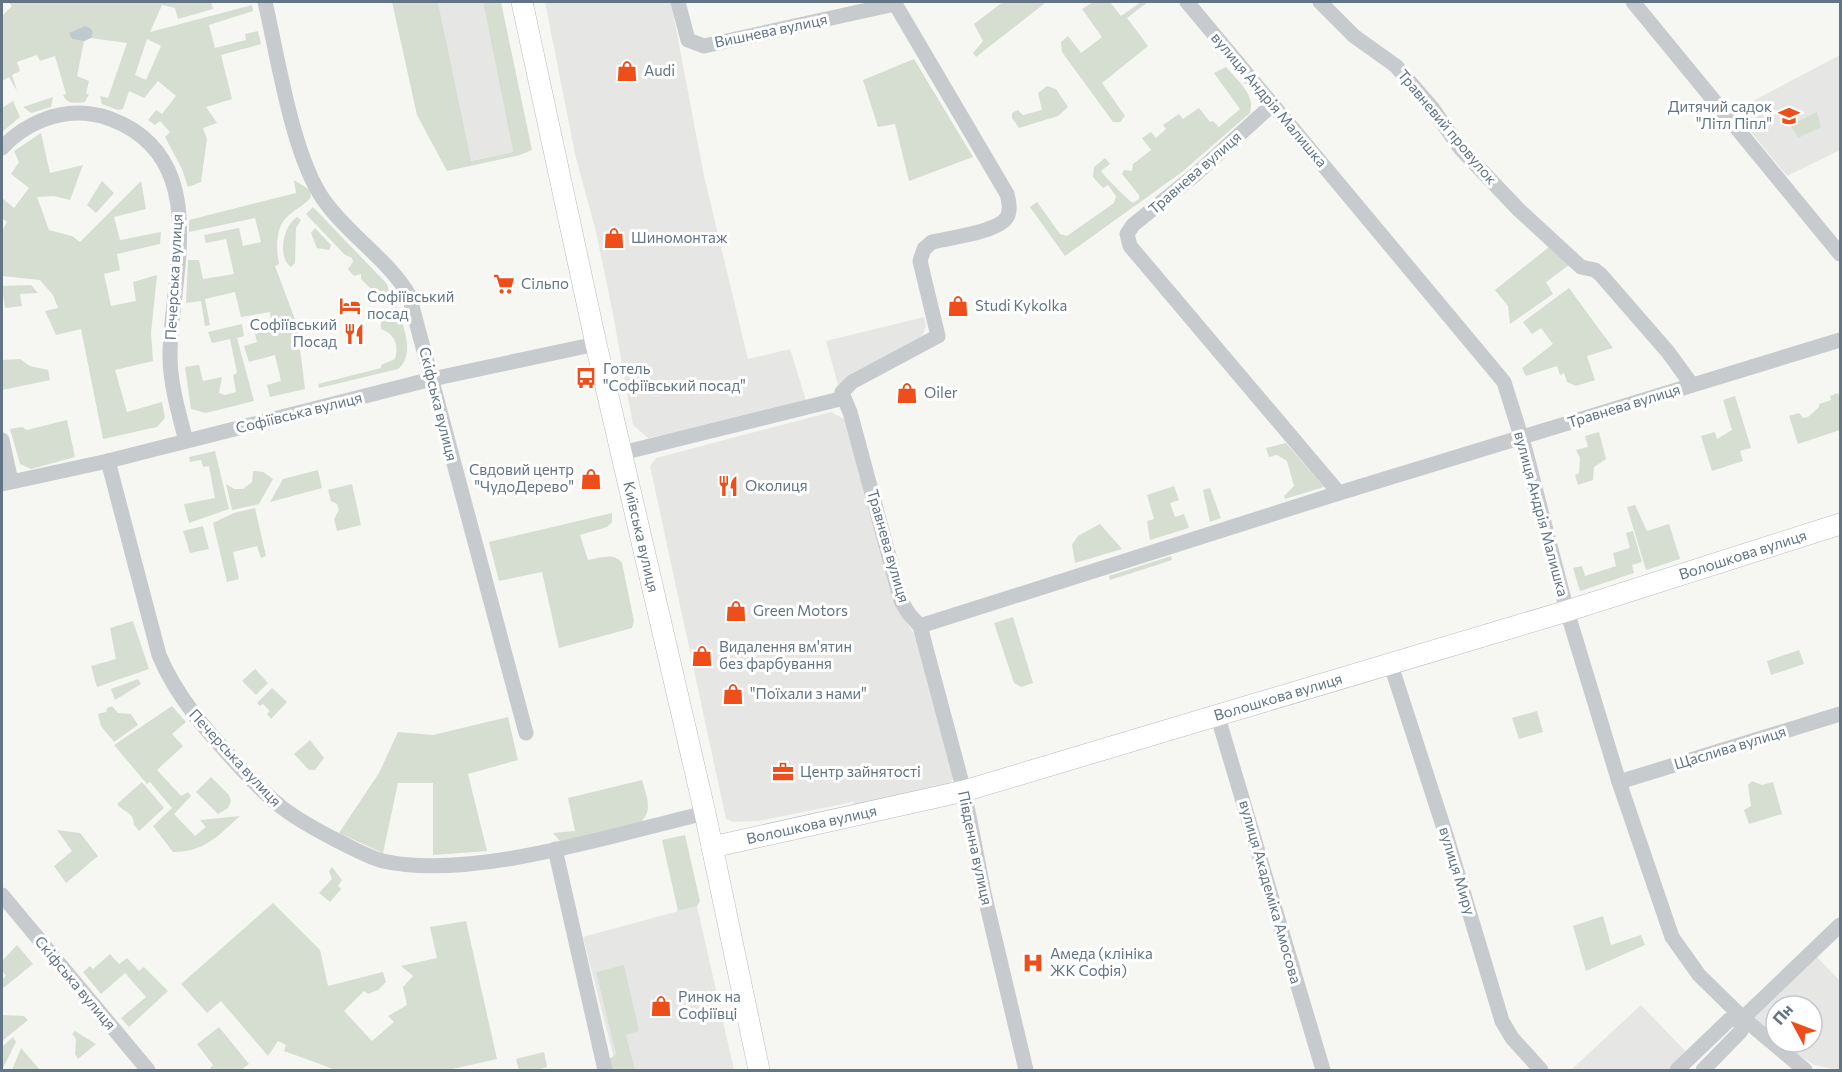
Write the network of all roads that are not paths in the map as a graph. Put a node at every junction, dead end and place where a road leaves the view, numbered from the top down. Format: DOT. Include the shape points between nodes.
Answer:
graph roads {
  1 [pos="265,2"];
  2 [pos="522,2"];
  3 [pos="678,2"];
  4 [pos="1187,2"];
  5 [pos="1320,2"];
  6 [pos="1633,2"];
  7 [pos="894,3"];
  8 [pos="1273,104"];
  9 [pos="2,148"];
  10 [pos="1840,254"];
  11 [pos="1840,340"];
  12 [pos="596,344"];
  13 [pos="432,379"];
  14 [pos="1692,385"];
  15 [pos="843,398"];
  16 [pos="1522,438"];
  17 [pos="2,440"];
  18 [pos="186,441"];
  19 [pos="622,453"];
  20 [pos="108,461"];
  21 [pos="6,483"];
  22 [pos="1338,493"];
  23 [pos="1840,524"];
  24 [pos="1567,611"];
  25 [pos="920,626"];
  26 [pos="1390,662"];
  27 [pos="1217,714"];
  28 [pos="1840,714"];
  29 [pos="525,733"];
  30 [pos="1619,782"];
  31 [pos="964,791"];
  32 [pos="705,813"];
  33 [pos="712,847"];
  34 [pos="555,849"];
  35 [pos="2,895"];
  36 [pos="1840,925"];
  37 [pos="1743,1018"];
  38 [pos="148,1071"];
  39 [pos="604,1071"];
  40 [pos="759,1071"];
  41 [pos="1026,1071"];
  42 [pos="1323,1071"];
  43 [pos="1541,1071"];
  44 [pos="1677,1071"];
  45 [pos="1703,1071"];
  46 [pos="1805,1071"];
  1 -- 13 [label="street, Скіфська вулиця" via="301,154 323,200 398,276 409,295"];
  2 -- 12 [label="street, Київська вулиця"];
  3 -- 7 [label="street, Вишнева вулиця" via="688,40 704,46"];
  4 -- 8 [label="street, вулиця Андрія Малишка"];
  5 -- 14 [label="street, Травневий провулок" via="1354,36 1396,66 1460,148 1519,210 1581,267 1601,275"];
  6 -- 10 [label="street"];
  7 -- 15 [label="street" via="1010,205 1007,218 998,227 932,242 924,249 920,261 938,336 852,382 842,392"];
  8 -- 16 [label="street, вулиця Андрія Малишка" via="1504,382"];
  8 -- 22 [label="street, Травнева вулиця" via="1127,234 1130,246"];
  9 -- 18 [label="street, Печерська вулиця" via="36,122 81,112 120,122 161,155 173,177 179,209 170,358"];
  11 -- 14 [label="street, Травнева вулиця"];
  12 -- 13 [label="street, Софіївська вулиця"];
  12 -- 19 [label="street, Київська вулиця"];
  13 -- 18 [label="street, Софіївська вулиця"];
  13 -- 29 [label="street, Скіфська вулиця"];
  14 -- 16 [label="street, Травнева вулиця"];
  15 -- 19 [label="street"];
  15 -- 25 [label="street, Травнева вулиця" via="901,600"];
  16 -- 22 [label="street, Травнева вулиця"];
  16 -- 24 [label="street, вулиця Андрія Малишка"];
  17 -- 21 [label="street"];
  18 -- 20 [label="street, Софіївська вулиця"];
  19 -- 32 [label="street, Київська вулиця"];
  20 -- 21 [label="street, Софіївська вулиця"];
  20 -- 34 [label="street, Печерська вулиця" via="159,655 168,676 203,727 269,800 296,820 384,861 477,863"];
  22 -- 25 [label="street, Травнева вулиця"];
  23 -- 24 [label="street, Волошкова вулиця"];
  24 -- 26 [label="street, Волошкова вулиця"];
  24 -- 30 [label="street, вулиця Андрія Малишка"];
  25 -- 31 [label="street, Південна вулиця"];
  26 -- 27 [label="street, Волошкова вулиця"];
  26 -- 43 [label="street, вулиця Миру" via="1502,1021"];
  27 -- 31 [label="street, Волошкова вулиця"];
  27 -- 42 [label="street, вулиця Академіка Амосова"];
  28 -- 30 [label="street, Щаслива вулиця"];
  30 -- 37 [label="street, вулиця Андрія Малишка" via="1672,937 1699,975"];
  31 -- 33 [label="street, Волошкова вулиця"];
  31 -- 41 [label="street, Південна вулиця"];
  32 -- 33 [label="street, Київська вулиця"];
  32 -- 34 [label="street, Печерська вулиця"];
  33 -- 40 [label="street, Київська вулиця"];
  34 -- 39 [label="street"];
  35 -- 38 [label="street, Скіфська вулиця"];
  36 -- 37 [label="street"];
  37 -- 44 [label="street" via="1729,1020"];
  37 -- 45 [label="street" via="1741,1031"];
  37 -- 46 [label="street, вулиця Андрія Малишка"];
}
